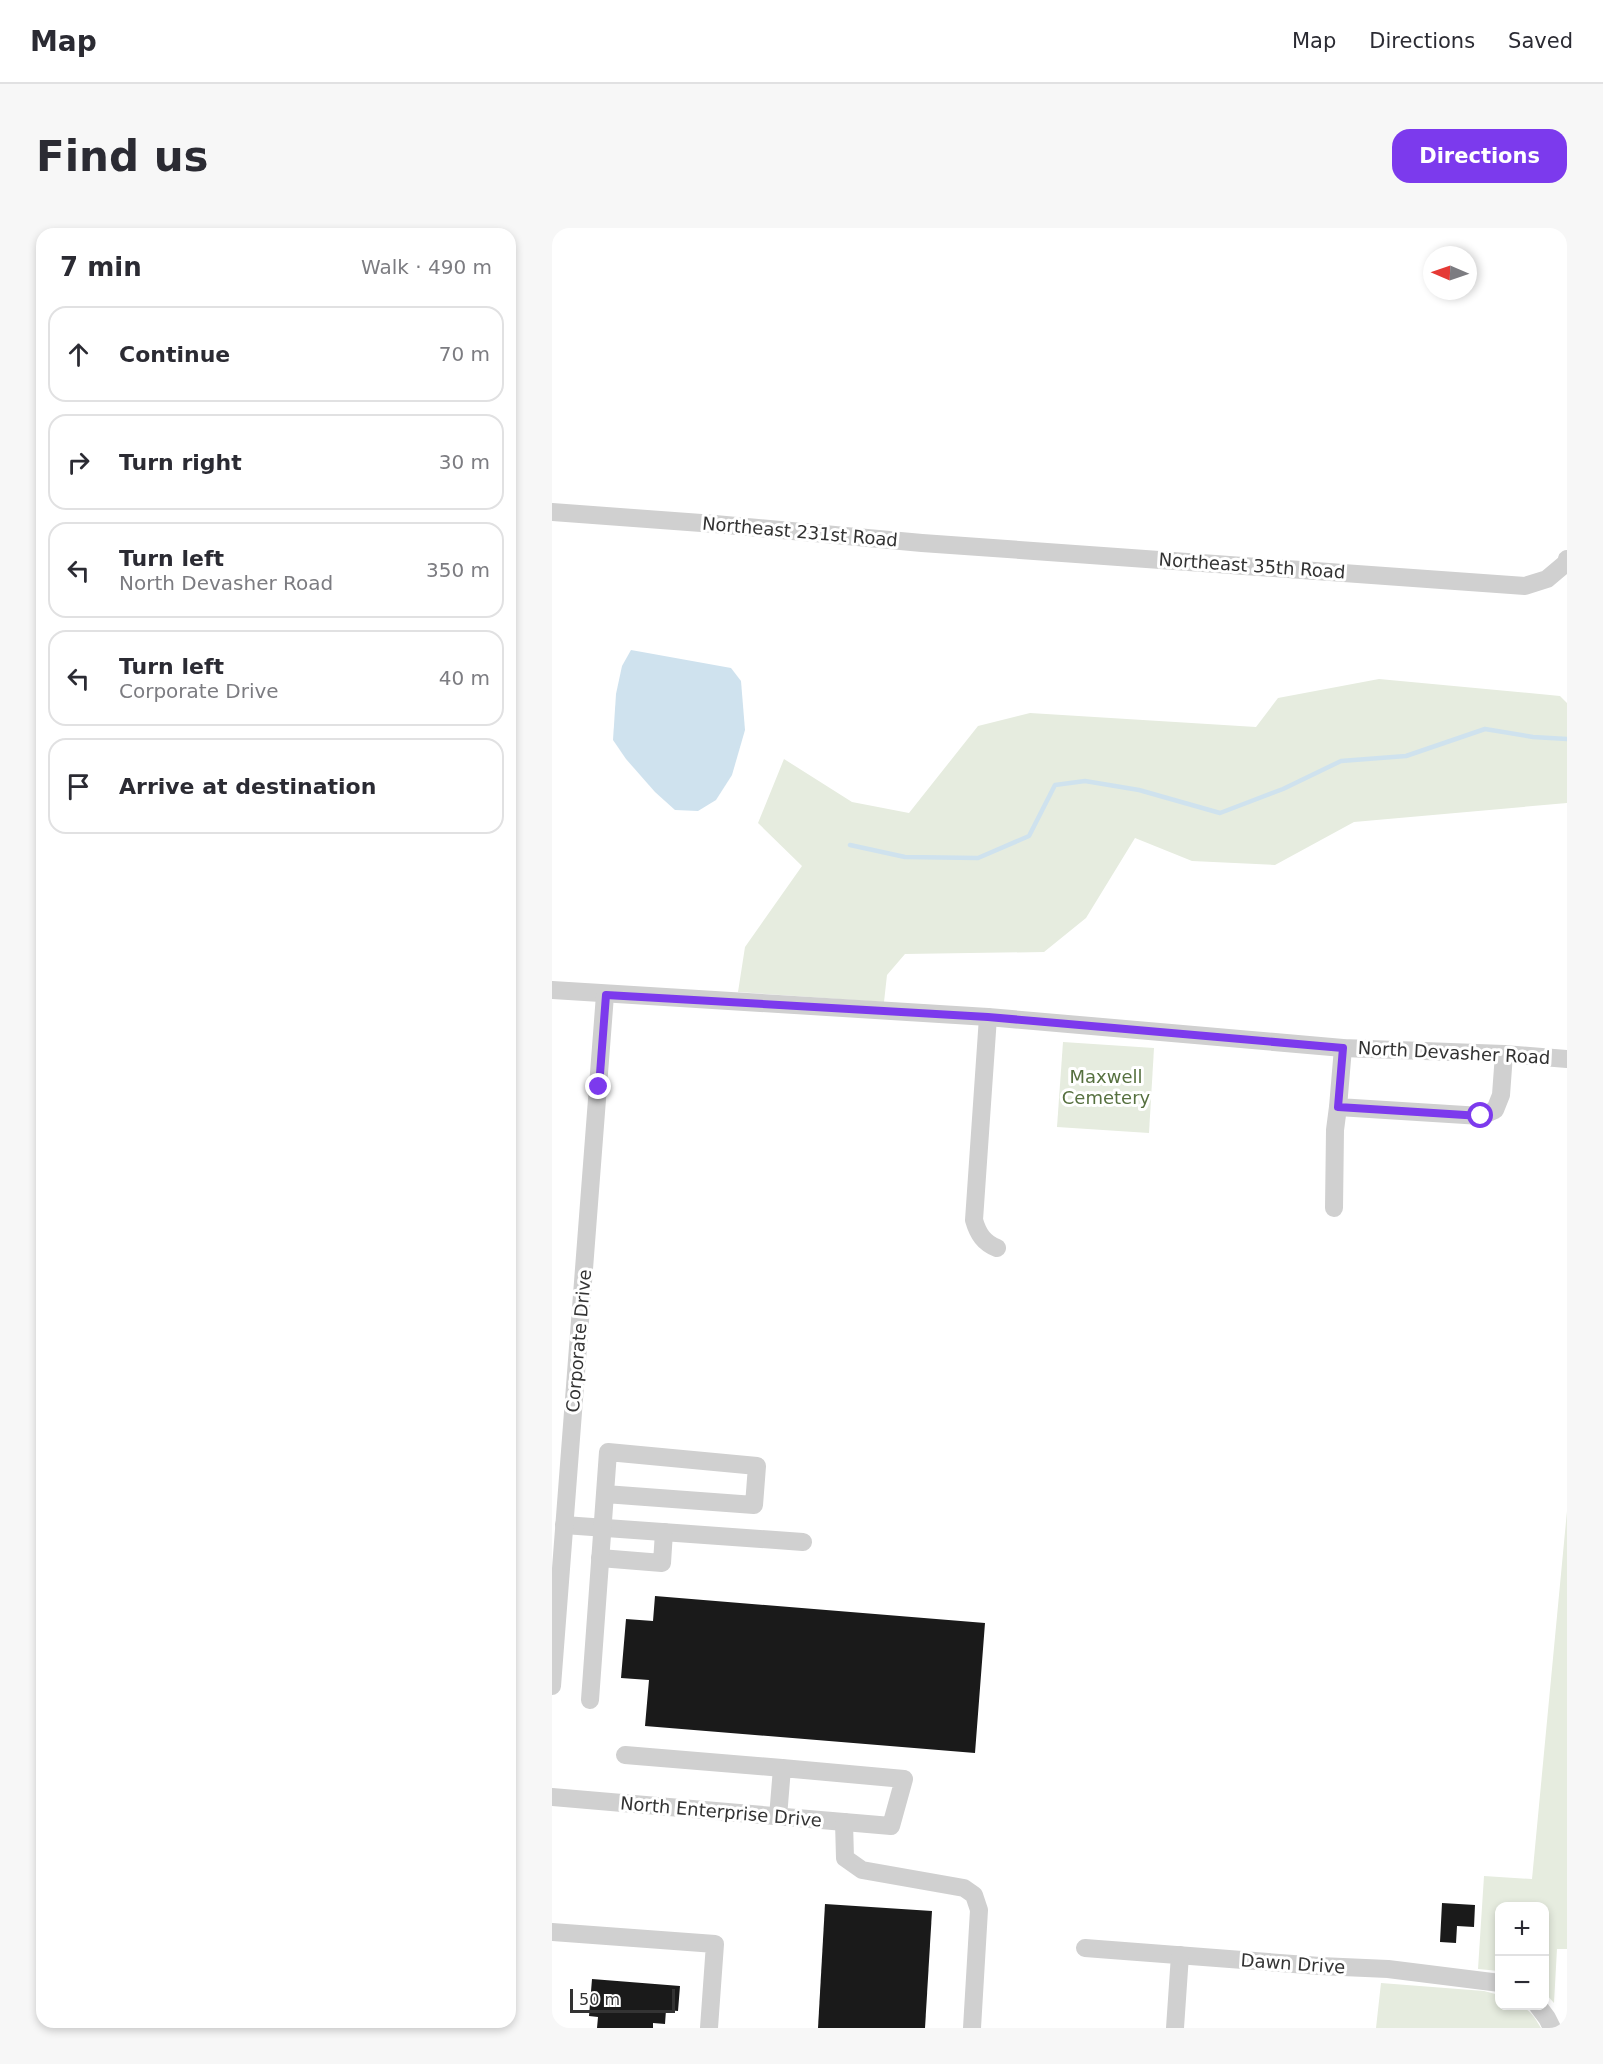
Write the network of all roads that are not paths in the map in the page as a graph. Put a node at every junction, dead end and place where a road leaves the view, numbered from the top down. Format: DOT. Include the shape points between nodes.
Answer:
graph roads {
  1 [pos="552,513"];
  2 [pos="1048,550"];
  3 [pos="1567,559"];
  4 [pos="552,990"];
  5 [pos="606,995"];
  6 [pos="988,1017"];
  7 [pos="1343,1048"];
  8 [pos="1504,1054"];
  9 [pos="1567,1059"];
  10 [pos="1338,1107"];
  11 [pos="1334,1208"];
  12 [pos="997,1248"];
  13 [pos="605,1494"];
  14 [pos="564,1525"];
  15 [pos="603,1528"];
  16 [pos="664,1532"];
  17 [pos="804,1542"];
  18 [pos="600,1558"];
  19 [pos="552,1686"];
  20 [pos="590,1700"];
  21 [pos="625,1755"];
  22 [pos="782,1768"];
  23 [pos="552,1797"];
  24 [pos="778,1816"];
  25 [pos="844,1822"];
  26 [pos="552,1932"];
  27 [pos="1085,1948"];
  28 [pos="1180,1955"];
  29 [pos="1495,1982"];
  30 [pos="1541,2010"];
  31 [pos="709,2028"];
  32 [pos="972,2028"];
  33 [pos="1176,2028"];
  34 [pos="1552,2028"];
  1 -- 2 [label="street, Northeast 231st Road"];
  2 -- 3 [label="street, Northeast 35th Road" via="1525,586 1547,579"];
  4 -- 5 [label="street, North Devasher Road"];
  5 -- 6 [label="street, North Devasher Road"];
  5 -- 14 [label="street, Corporate Drive"];
  6 -- 7 [label="street, North Devasher Road"];
  6 -- 12 [label="street" via="974,1220 982,1238"];
  7 -- 8 [label="street, North Devasher Road"];
  7 -- 10 [label="street"];
  8 -- 9 [label="street, North Devasher Road"];
  8 -- 10 [label="street" via="1501,1095 1495,1110 1481,1116"];
  10 -- 11 [label="street"];
  13 -- 13 [label="street" via="608,1452 756,1466 754,1505"];
  13 -- 15 [label="street"];
  14 -- 15 [label="street"];
  14 -- 19 [label="street, Corporate Drive"];
  15 -- 16 [label="street"];
  15 -- 18 [label="street"];
  16 -- 17 [label="street"];
  16 -- 18 [label="street" via="663,1563"];
  18 -- 20 [label="street"];
  21 -- 22 [label="street"];
  22 -- 24 [label="street"];
  22 -- 25 [label="street, North Enterprise Drive" via="904,1779 891,1826"];
  23 -- 24 [label="street, North Enterprise Drive"];
  24 -- 25 [label="street, North Enterprise Drive"];
  25 -- 32 [label="street" via="845,1858 862,1869 964,1888 974,1895 979,1910"];
  26 -- 31 [label="street" via="715,1944"];
  27 -- 28 [label="street, Dawn Drive"];
  28 -- 29 [label="street, Dawn Drive" via="1388,1969"];
  28 -- 33 [label="street"];
  30 -- 34 [label="street"];
}
